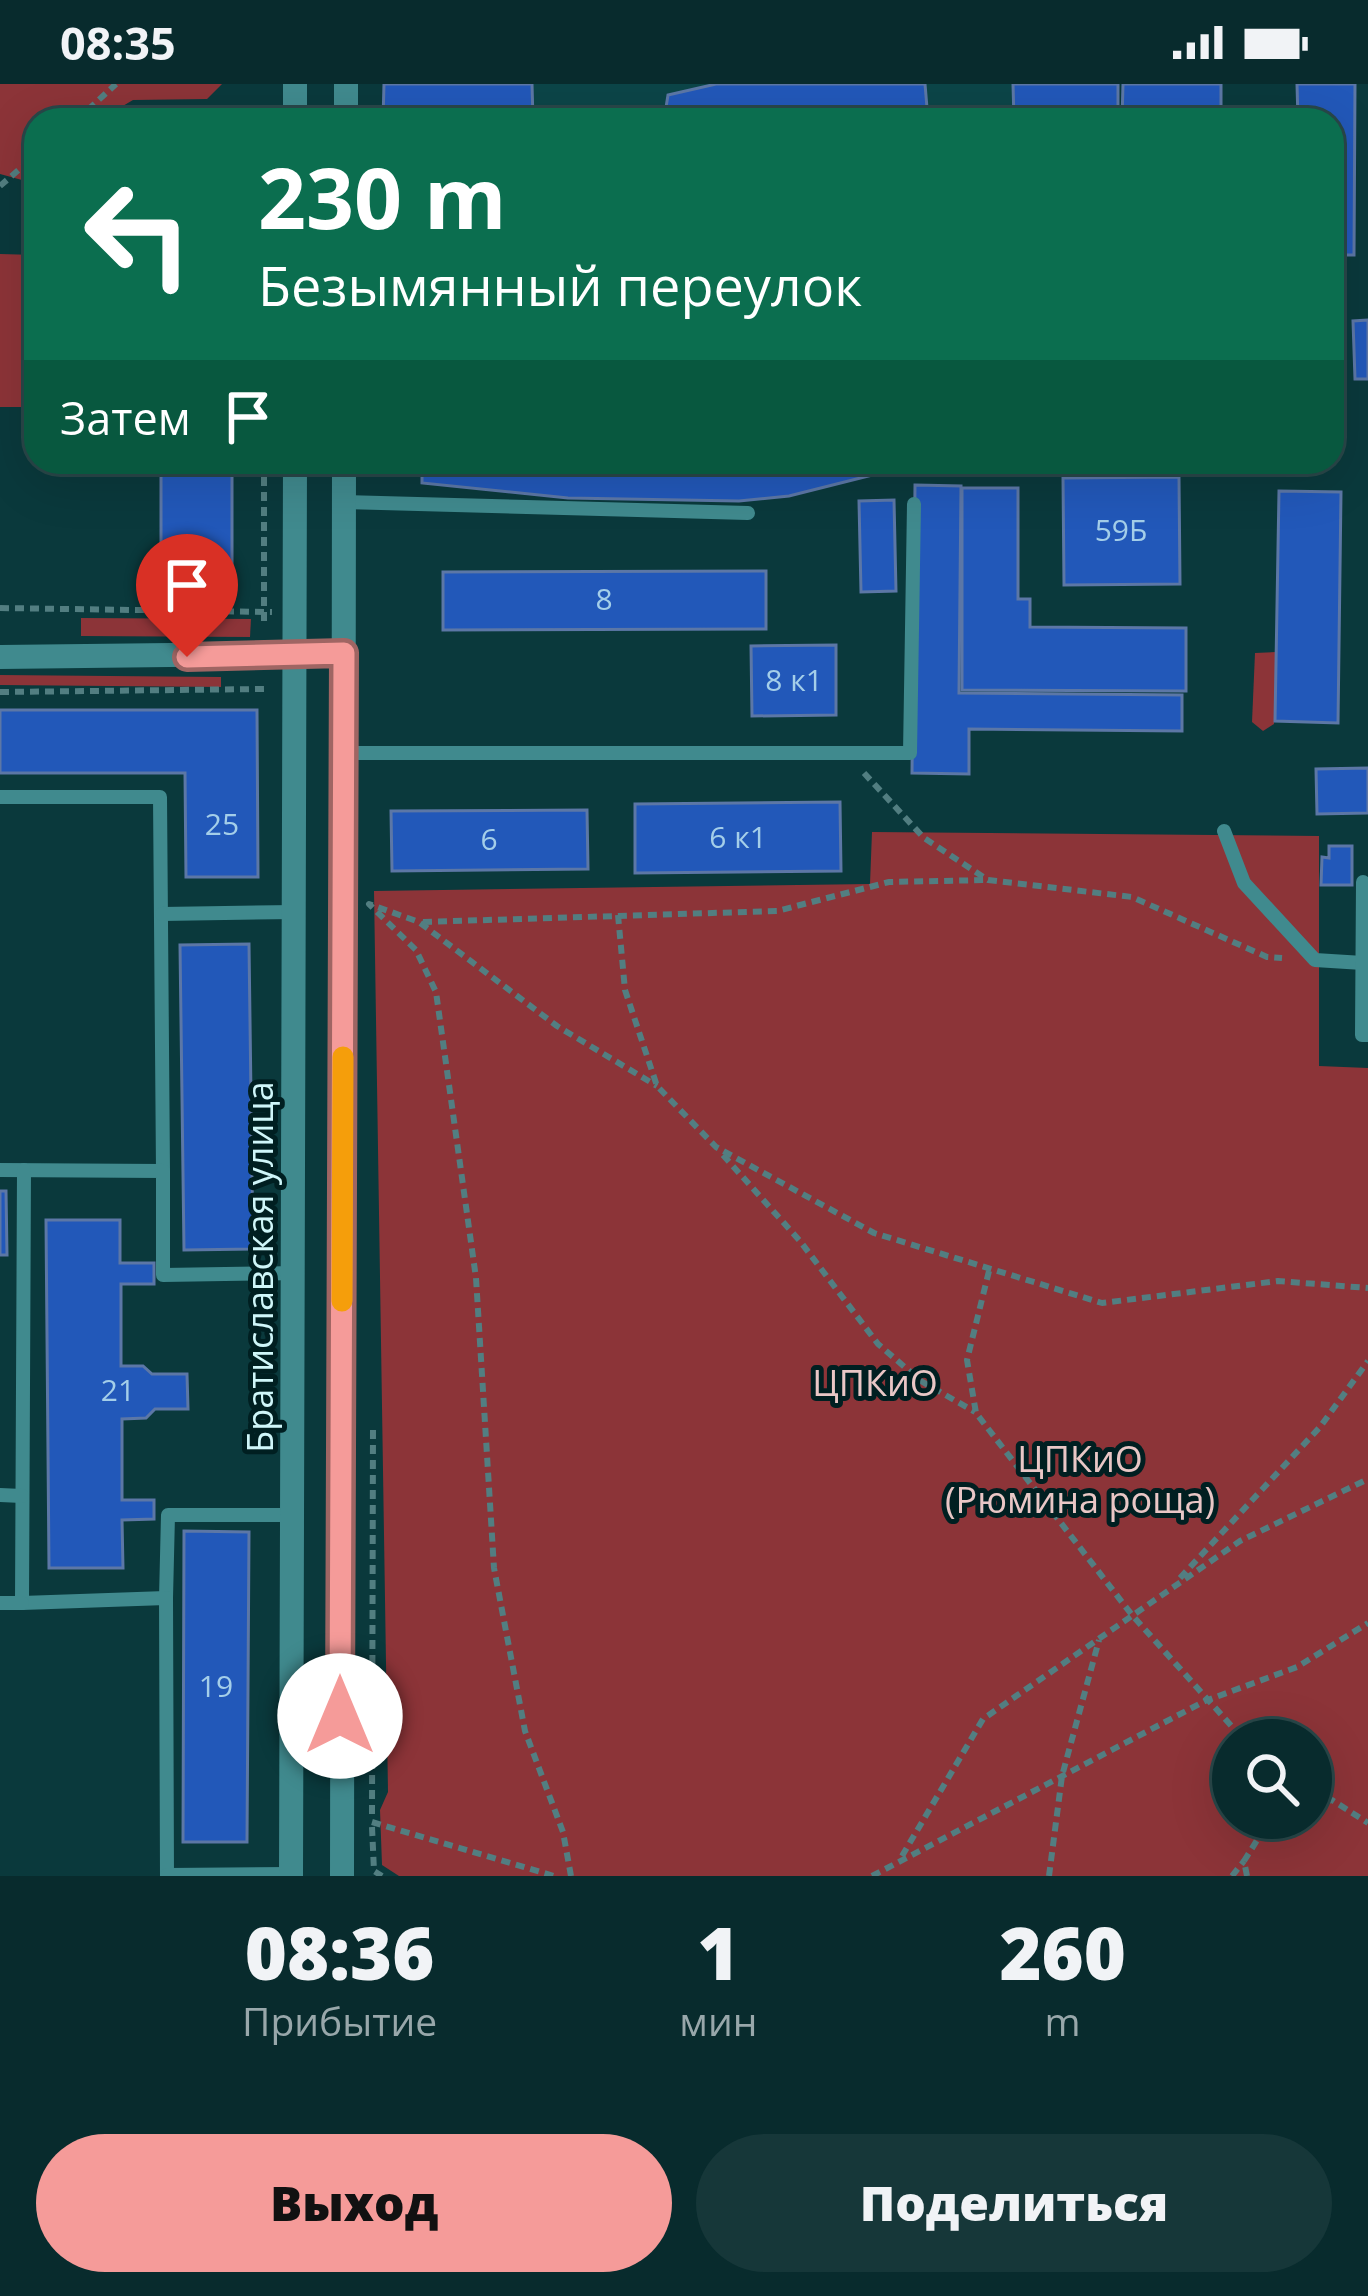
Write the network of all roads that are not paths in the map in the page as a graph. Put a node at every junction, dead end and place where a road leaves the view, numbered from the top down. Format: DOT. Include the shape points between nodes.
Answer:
graph roads {
  1 [pos="296,474"];
  2 [pos="344,474"];
  3 [pos="344,502"];
  4 [pos="914,504"];
  5 [pos="748,513"];
  6 [pos="344,653"];
  7 [pos="0,657"];
  8 [pos="298,658"];
  9 [pos="344,753"];
  10 [pos="0,796"];
  11 [pos="1224,831"];
  12 [pos="1363,882"];
  13 [pos="296,912"];
  14 [pos="162,914"];
  15 [pos="1363,963"];
  16 [pos="1368,1035"];
  17 [pos="0,1169"];
  18 [pos="24,1170"];
  19 [pos="163,1171"];
  20 [pos="297,1273"];
  21 [pos="0,1496"];
  22 [pos="22,1496"];
  23 [pos="295,1515"];
  24 [pos="166,1598"];
  25 [pos="0,1603"];
  26 [pos="22,1603"];
  27 [pos="167,1875"];
  28 [pos="291,1875"];
  29 [pos="342,1876"];
  1 -- 8 [label="street, Братиславская улица"];
  2 -- 3 [label="street"];
  3 -- 5 [label="lane"];
  3 -- 6 [label="street"];
  4 -- 9 [label="lane" via="910,752"];
  6 -- 8 [label="street"];
  6 -- 9 [label="street"];
  7 -- 8 [label="street"];
  8 -- 13 [label="street, Братиславская улица"];
  9 -- 29 [label="street"];
  10 -- 14 [label="lane" via="160,797"];
  11 -- 15 [label="lane" via="1244,883 1315,960"];
  12 -- 15 [label="lane"];
  13 -- 14 [label="lane"];
  13 -- 20 [label="street, Братиславская улица"];
  14 -- 19 [label="lane"];
  15 -- 16 [label="lane"];
  17 -- 18 [label="lane"];
  18 -- 19 [label="lane"];
  18 -- 22 [label="lane"];
  19 -- 20 [label="lane" via="164,1275"];
  20 -- 23 [label="street, Братиславская улица"];
  21 -- 22 [label="lane"];
  22 -- 26 [label="lane"];
  23 -- 24 [label="lane" via="168,1515"];
  23 -- 28 [label="street, Братиславская улица"];
  24 -- 26 [label="lane"];
  24 -- 27 [label="lane"];
  25 -- 26 [label="lane"];
  27 -- 28 [label="lane"];
}
